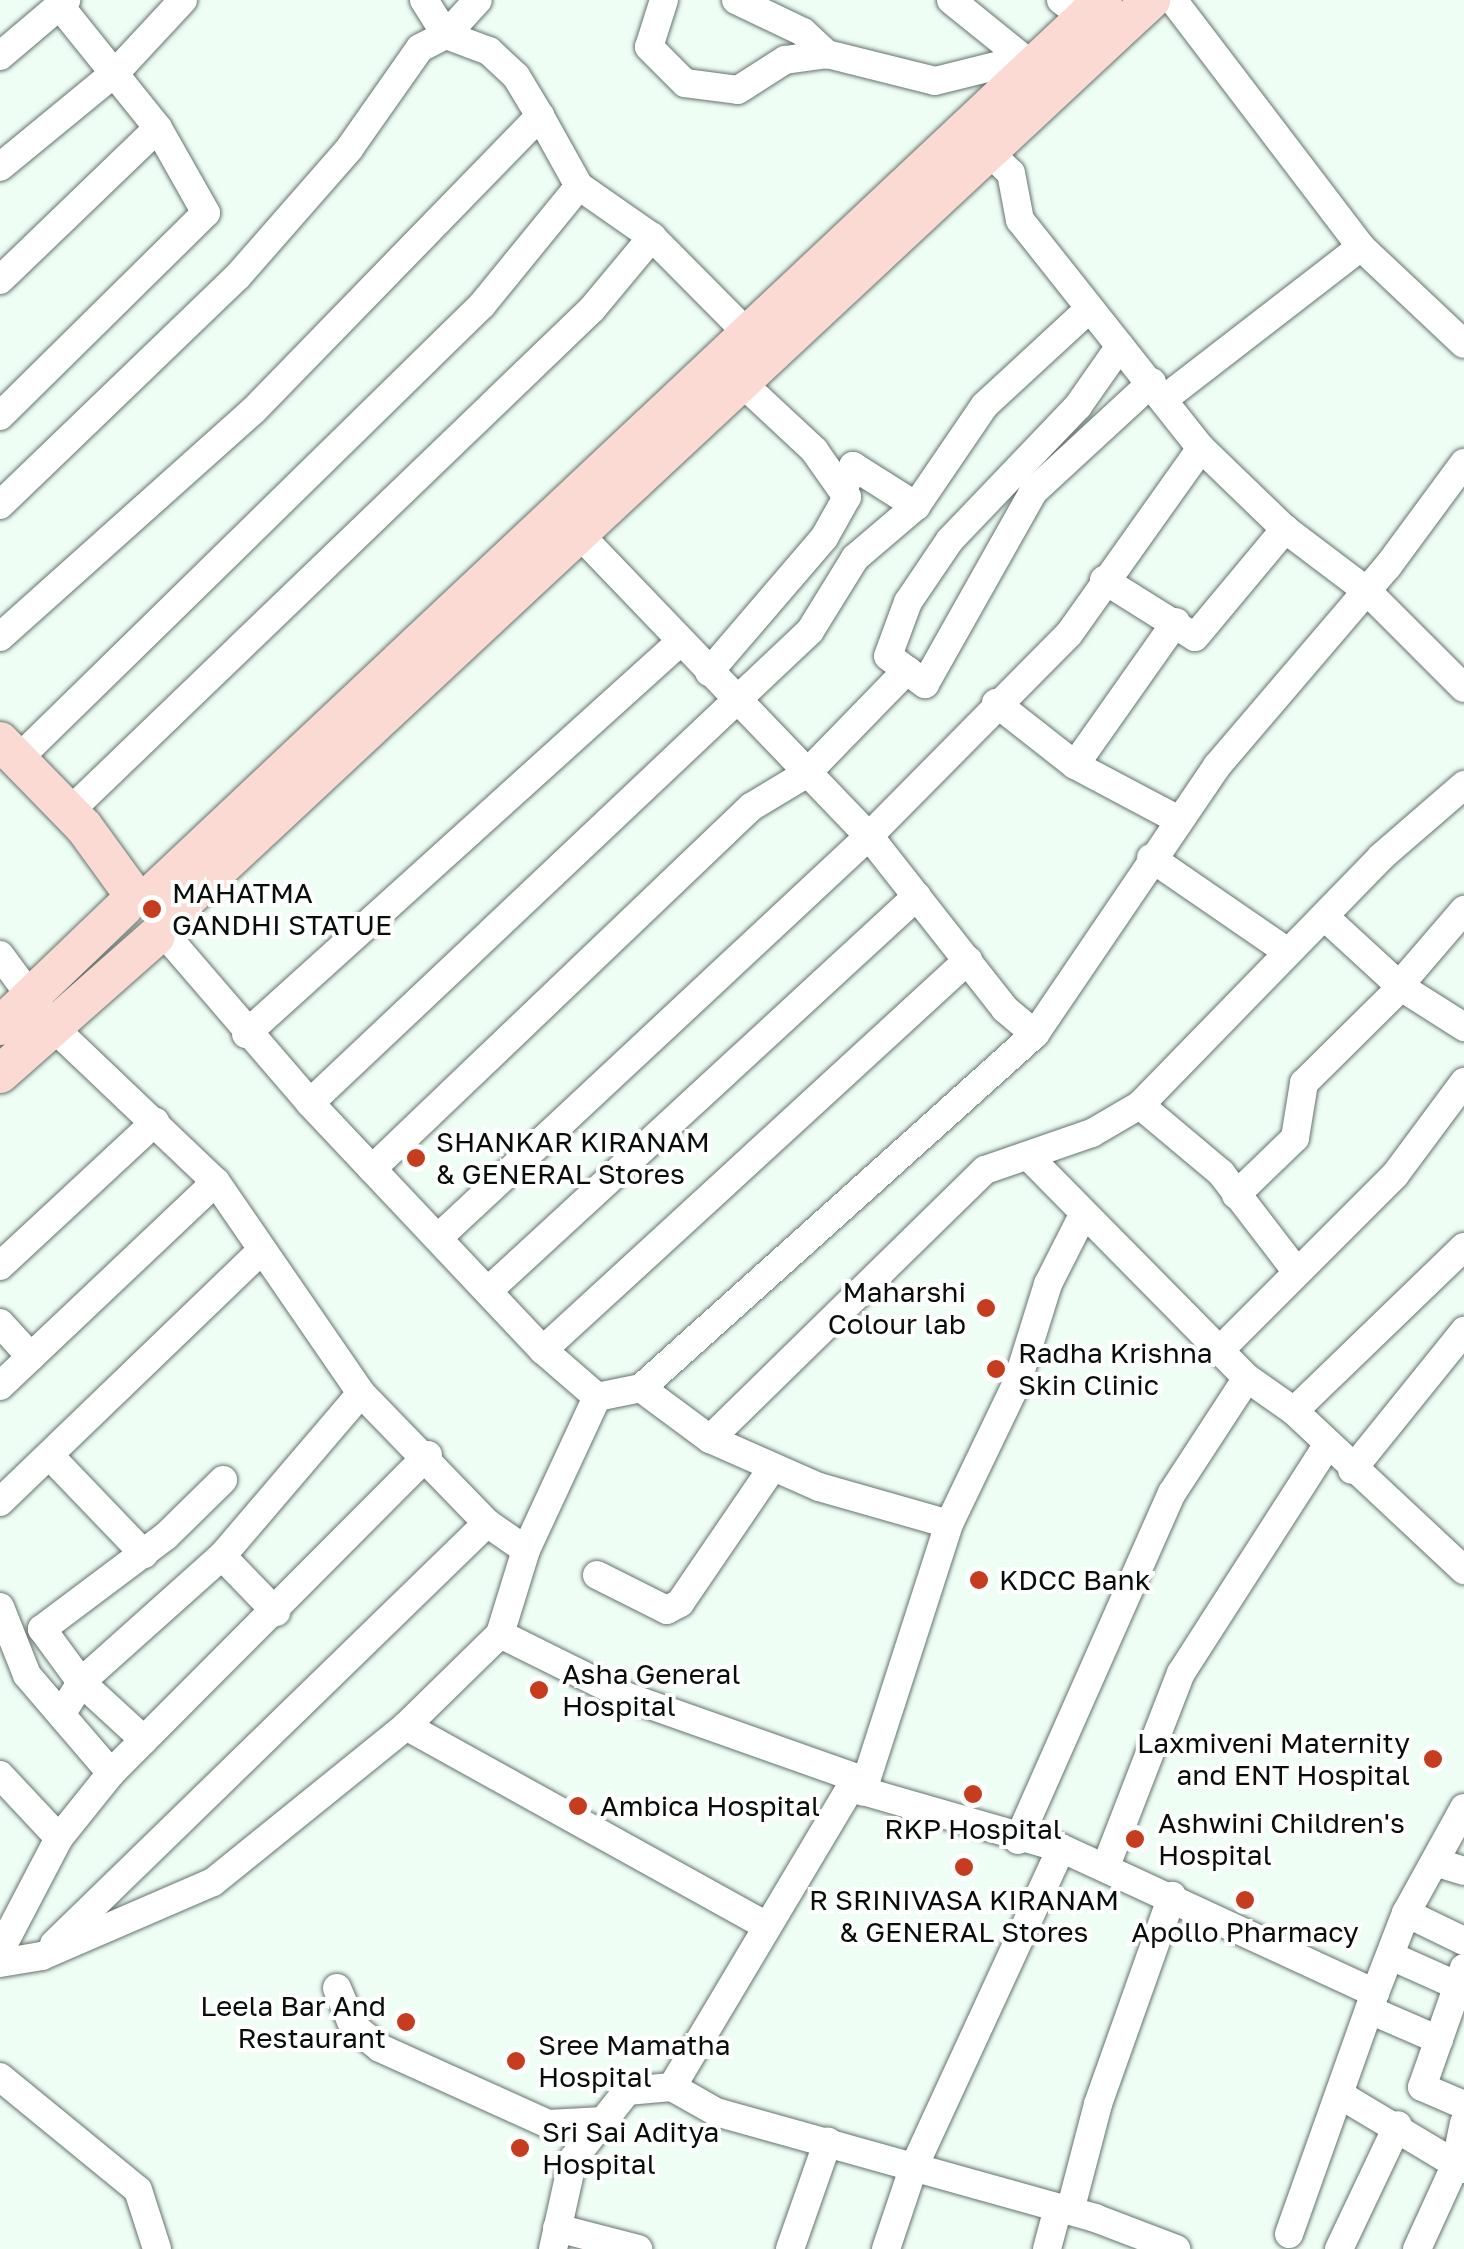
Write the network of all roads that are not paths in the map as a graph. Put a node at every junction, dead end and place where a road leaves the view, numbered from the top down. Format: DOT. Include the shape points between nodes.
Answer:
graph roads {
  1 [pos="183,0"];
  2 [pos="424,0"];
  3 [pos="478,0"];
  4 [pos="664,0"];
  5 [pos="736,0"];
  6 [pos="951,0"];
  7 [pos="1151,0"];
  8 [pos="1173,0"];
  9 [pos="63,3"];
  10 [pos="1083,6"];
  11 [pos="446,35"];
  12 [pos="827,54"];
  13 [pos="0,56"];
  14 [pos="1029,62"];
  15 [pos="116,71"];
  16 [pos="540,116"];
  17 [pos="158,128"];
  18 [pos="990,152"];
  19 [pos="0,167"];
  20 [pos="580,186"];
  21 [pos="652,237"];
  22 [pos="1362,247"];
  23 [pos="0,280"];
  24 [pos="1088,310"];
  25 [pos="746,332"];
  26 [pos="1464,344"];
  27 [pos="1120,346"];
  28 [pos="739,380"];
  29 [pos="1158,390"];
  30 [pos="0,416"];
  31 [pos="1201,448"];
  32 [pos="1464,463"];
  33 [pos="842,491"];
  34 [pos="0,506"];
  35 [pos="916,506"];
  36 [pos="1285,529"];
  37 [pos="580,536"];
  38 [pos="1104,580"];
  39 [pos="1367,592"];
  40 [pos="1176,622"];
  41 [pos="0,636"];
  42 [pos="680,642"];
  43 [pos="709,672"];
  44 [pos="916,677"];
  45 [pos="1464,688"];
  46 [pos="737,700"];
  47 [pos="996,703"];
  48 [pos="9,751"];
  49 [pos="1075,765"];
  50 [pos="806,774"];
  51 [pos="1464,785"];
  52 [pos="70,811"];
  53 [pos="1177,819"];
  54 [pos="869,836"];
  55 [pos="1151,858"];
  56 [pos="917,896"];
  57 [pos="1464,910"];
  58 [pos="151,912"];
  59 [pos="1326,918"];
  60 [pos="1288,952"];
  61 [pos="0,955"];
  62 [pos="968,960"];
  63 [pos="1402,984"];
  64 [pos="41,1013"];
  65 [pos="0,1026"];
  66 [pos="1464,1028"];
  67 [pos="246,1034"];
  68 [pos="1036,1034"];
  69 [pos="0,1074"];
  70 [pos="1464,1082"];
  71 [pos="310,1103"];
  72 [pos="1140,1105"];
  73 [pos="156,1122"];
  74 [pos="1029,1157"];
  75 [pos="372,1168"];
  76 [pos="216,1182"];
  77 [pos="1236,1194"];
  78 [pos="1082,1217"];
  79 [pos="438,1238"];
  80 [pos="1464,1246"];
  81 [pos="261,1250"];
  82 [pos="0,1266"];
  83 [pos="1294,1268"];
  84 [pos="488,1291"];
  85 [pos="0,1323"];
  86 [pos="1464,1331"];
  87 [pos="1222,1348"];
  88 [pos="543,1350"];
  89 [pos="31,1358"];
  90 [pos="1247,1378"];
  91 [pos="0,1386"];
  92 [pos="641,1388"];
  93 [pos="361,1393"];
  94 [pos="597,1397"];
  95 [pos="1294,1411"];
  96 [pos="710,1439"];
  97 [pos="1328,1444"];
  98 [pos="50,1456"];
  99 [pos="428,1456"];
  100 [pos="772,1468"];
  101 [pos="1352,1470"];
  102 [pos="222,1480"];
  103 [pos="0,1502"];
  104 [pos="487,1523"];
  105 [pos="949,1524"];
  106 [pos="526,1550"];
  107 [pos="144,1554"];
  108 [pos="222,1556"];
  109 [pos="1464,1570"];
  110 [pos="597,1575"];
  111 [pos="0,1607"];
  112 [pos="276,1612"];
  113 [pos="500,1634"];
  114 [pos="81,1682"];
  115 [pos="62,1714"];
  116 [pos="406,1726"];
  117 [pos="144,1740"];
  118 [pos="111,1774"];
  119 [pos="0,1775"];
  120 [pos="859,1784"];
  121 [pos="1464,1808"];
  122 [pos="59,1838"];
  123 [pos="1018,1840"];
  124 [pos="1061,1848"];
  125 [pos="1435,1862"];
  126 [pos="1106,1866"];
  127 [pos="1464,1871"];
  128 [pos="1172,1896"];
  129 [pos="1406,1913"];
  130 [pos="767,1926"];
  131 [pos="1464,1941"];
  132 [pos="0,1951"];
  133 [pos="42,1956"];
  134 [pos="1392,1956"];
  135 [pos="0,1963"];
  136 [pos="1461,1977"];
  137 [pos="336,1988"];
  138 [pos="1373,2002"];
  139 [pos="1439,2040"];
  140 [pos="0,2078"];
  141 [pos="672,2087"];
  142 [pos="1342,2096"];
  143 [pos="1464,2106"];
  144 [pos="603,2121"];
  145 [pos="1464,2123"];
  146 [pos="1398,2125"];
  147 [pos="828,2141"];
  148 [pos="1459,2168"];
  149 [pos="913,2170"];
  150 [pos="1064,2210"];
  151 [pos="1288,2234"];
  152 [pos="555,2238"];
  153 [pos="157,2249"];
  154 [pos="638,2249"];
  155 [pos="790,2249"];
  156 [pos="886,2249"];
  157 [pos="1047,2249"];
  158 [pos="1176,2249"];
  159 [pos="1339,2249"];
  160 [pos="1418,2249"];
  1 -- 15 [label="street"];
  2 -- 11 [label="street"];
  3 -- 11 [label="street"];
  4 -- 12 [label="street" via="649,47 685,82 738,90 786,60"];
  5 -- 12 [label="street" via="804,32"];
  6 -- 14 [label="street"];
  7 -- 18 [label="main road"];
  8 -- 22 [label="street"];
  9 -- 13 [label="street"];
  9 -- 15 [label="street"];
  10 -- 14 [label="main road"];
  11 -- 16 [label="street" via="489,51 516,76"];
  11 -- 34 [label="street" via="420,48 349,149 238,276"];
  12 -- 14 [label="street" via="935,80"];
  14 -- 25 [label="main road"];
  15 -- 17 [label="street"];
  15 -- 19 [label="street"];
  16 -- 20 [label="street"];
  16 -- 41 [label="street" via="266,398"];
  17 -- 23 [label="street"];
  17 -- 30 [label="street" via="206,213"];
  18 -- 24 [label="street" via="1011,173 1020,220"];
  18 -- 28 [label="main road"];
  20 -- 21 [label="street"];
  20 -- 48 [label="street" via="482,305"];
  21 -- 25 [label="street"];
  21 -- 52 [label="street" via="592,309 425,474"];
  22 -- 26 [label="street"];
  22 -- 29 [label="street"];
  24 -- 27 [label="street"];
  24 -- 35 [label="street" via="984,405"];
  25 -- 58 [label="main road"];
  27 -- 29 [label="street"];
  27 -- 44 [label="street" via="1078,406 950,540 908,602 888,656"];
  28 -- 33 [label="street" via="814,450"];
  28 -- 37 [label="main road"];
  29 -- 31 [label="street"];
  29 -- 44 [label="street" via="1034,492"];
  31 -- 36 [label="street"];
  31 -- 38 [label="street"];
  32 -- 39 [label="street"];
  33 -- 35 [label="street" via="853,466"];
  33 -- 43 [label="street" via="847,497 824,538"];
  35 -- 46 [label="street" via="854,558 810,631"];
  36 -- 39 [label="street"];
  36 -- 40 [label="street" via="1195,637"];
  37 -- 42 [label="street"];
  37 -- 58 [label="main road"];
  38 -- 40 [label="street"];
  38 -- 47 [label="street" via="1069,634"];
  39 -- 45 [label="street"];
  39 -- 53 [label="street"];
  40 -- 49 [label="street"];
  42 -- 43 [label="street"];
  42 -- 67 [label="street"];
  43 -- 46 [label="street"];
  44 -- 50 [label="street"];
  46 -- 50 [label="street"];
  46 -- 71 [label="street"];
  47 -- 49 [label="street"];
  47 -- 54 [label="street"];
  48 -- 52 [label="main road"];
  49 -- 53 [label="street"];
  50 -- 54 [label="street"];
  50 -- 75 [label="street" via="751,808"];
  51 -- 59 [label="street" via="1381,856"];
  52 -- 58 [label="main road"];
  53 -- 55 [label="street"];
  54 -- 56 [label="street"];
  54 -- 79 [label="street"];
  55 -- 60 [label="street"];
  55 -- 68 [label="street"];
  56 -- 62 [label="street"];
  56 -- 84 [label="street"];
  57 -- 63 [label="street"];
  58 -- 64 [label="main road"];
  58 -- 67 [label="street"];
  59 -- 60 [label="street"];
  59 -- 63 [label="street"];
  60 -- 72 [label="street"];
  61 -- 64 [label="street"];
  62 -- 68 [label="street"];
  62 -- 88 [label="street"];
  63 -- 66 [label="street"];
  63 -- 77 [label="street" via="1304,1083 1294,1138"];
  64 -- 65 [label="main road"];
  64 -- 69 [label="main road"];
  64 -- 73 [label="street"];
  67 -- 71 [label="street"];
  68 -- 92 [label="street"];
  70 -- 83 [label="street" via="1395,1174"];
  71 -- 75 [label="street"];
  72 -- 74 [label="street"];
  72 -- 77 [label="street"];
  73 -- 76 [label="street"];
  73 -- 82 [label="street"];
  74 -- 78 [label="street"];
  74 -- 96 [label="street" via="985,1170"];
  75 -- 79 [label="street"];
  76 -- 81 [label="street"];
  76 -- 89 [label="street"];
  77 -- 83 [label="street"];
  78 -- 87 [label="street"];
  78 -- 105 [label="street" via="1048,1284 1017,1383"];
  79 -- 84 [label="street"];
  80 -- 95 [label="street"];
  81 -- 93 [label="street"];
  81 -- 98 [label="street"];
  83 -- 87 [label="street" via="1297,1281"];
  84 -- 88 [label="street"];
  85 -- 89 [label="street"];
  86 -- 101 [label="street"];
  87 -- 90 [label="street"];
  88 -- 94 [label="street"];
  89 -- 91 [label="street"];
  90 -- 95 [label="street"];
  90 -- 123 [label="street" via="1172,1493"];
  92 -- 94 [label="street"];
  92 -- 96 [label="street"];
  93 -- 99 [label="street"];
  93 -- 108 [label="street"];
  94 -- 106 [label="street"];
  95 -- 97 [label="street"];
  96 -- 100 [label="street"];
  97 -- 101 [label="street"];
  97 -- 126 [label="street" via="1182,1673"];
  98 -- 103 [label="street"];
  98 -- 107 [label="street"];
  99 -- 104 [label="street"];
  99 -- 112 [label="street"];
  100 -- 105 [label="street"];
  100 -- 110 [label="street" via="680,1603 666,1610"];
  101 -- 109 [label="street"];
  102 -- 107 [label="street"];
  104 -- 106 [label="street"];
  104 -- 133 [label="street"];
  105 -- 120 [label="street"];
  106 -- 113 [label="street"];
  107 -- 114 [label="street" via="42,1628"];
  108 -- 112 [label="street"];
  108 -- 114 [label="street"];
  111 -- 115 [label="street" via="27,1675"];
  112 -- 117 [label="street"];
  113 -- 116 [label="street"];
  113 -- 120 [label="street" via="626,1696"];
  114 -- 115 [label="street"];
  114 -- 117 [label="street" via="105,1696"];
  115 -- 118 [label="street"];
  116 -- 130 [label="street"];
  116 -- 133 [label="street" via="213,1882"];
  117 -- 118 [label="street"];
  118 -- 122 [label="street"];
  119 -- 122 [label="street"];
  120 -- 123 [label="street"];
  120 -- 130 [label="street"];
  121 -- 125 [label="street"];
  122 -- 132 [label="street"];
  123 -- 124 [label="street"];
  124 -- 126 [label="street"];
  124 -- 149 [label="street"];
  125 -- 127 [label="street"];
  125 -- 129 [label="street"];
  126 -- 128 [label="street"];
  128 -- 138 [label="street"];
  128 -- 150 [label="street"];
  129 -- 131 [label="street"];
  129 -- 134 [label="street"];
  130 -- 141 [label="street"];
  133 -- 135 [label="street"];
  134 -- 136 [label="street"];
  134 -- 138 [label="street"];
  136 -- 139 [label="street"];
  137 -- 144 [label="street" via="354,2026 380,2048 548,2124"];
  138 -- 139 [label="street"];
  138 -- 142 [label="street"];
  139 -- 143 [label="street" via="1422,2088"];
  140 -- 153 [label="street" via="138,2190"];
  141 -- 144 [label="street" via="627,2091"];
  141 -- 147 [label="street" via="716,2112"];
  142 -- 146 [label="street"];
  142 -- 151 [label="street"];
  144 -- 152 [label="street" via="573,2159"];
  145 -- 148 [label="street"];
  146 -- 148 [label="street"];
  146 -- 159 [label="street"];
  147 -- 149 [label="street"];
  147 -- 155 [label="street"];
  148 -- 160 [label="street"];
  149 -- 150 [label="street"];
  149 -- 156 [label="street"];
  150 -- 157 [label="street"];
  150 -- 158 [label="street"];
  152 -- 154 [label="street"];
}
